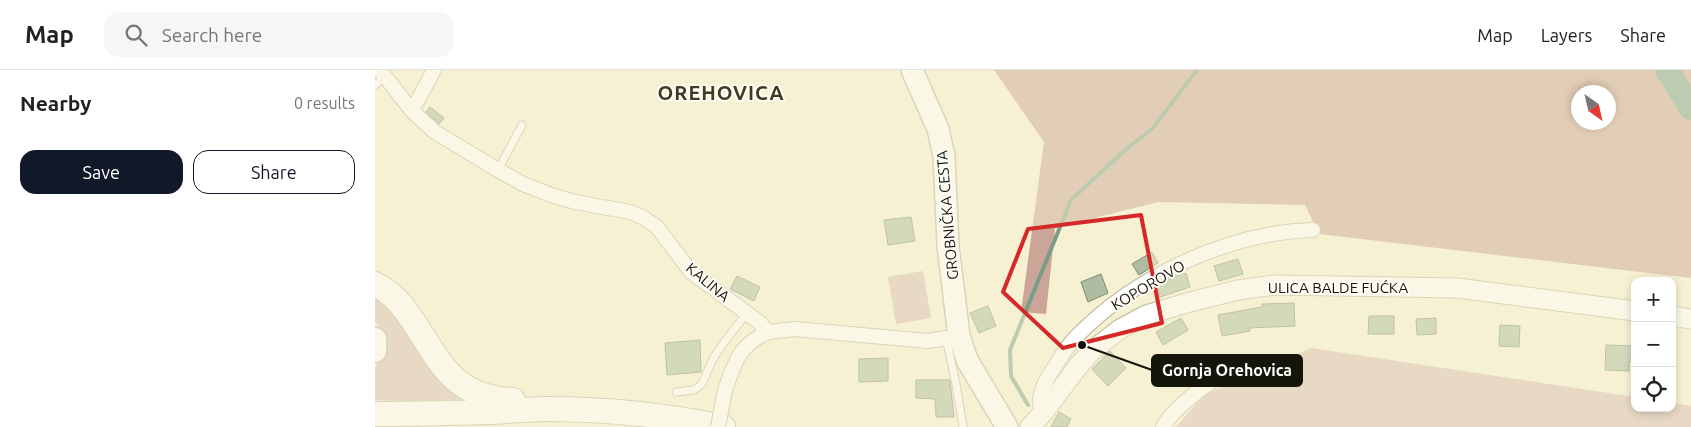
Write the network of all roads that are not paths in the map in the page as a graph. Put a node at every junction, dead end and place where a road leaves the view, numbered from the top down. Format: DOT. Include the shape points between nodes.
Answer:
graph roads {
  1 [pos="434,70"];
  2 [pos="912,70"];
  3 [pos="382,75"];
  4 [pos="412,111"];
  5 [pos="522,125"];
  6 [pos="498,170"];
  7 [pos="1313,230"];
  8 [pos="375,284"];
  9 [pos="1631,310"];
  10 [pos="747,313"];
  11 [pos="1676,317"];
  12 [pos="1691,319"];
  13 [pos="768,332"];
  14 [pos="952,337"];
  15 [pos="375,339"];
  16 [pos="375,351"];
  17 [pos="1237,368"];
  18 [pos="676,392"];
  19 [pos="573,410"];
  20 [pos="1043,413"];
  21 [pos="375,414"];
  22 [pos="718,427"];
  23 [pos="723,427"];
  24 [pos="963,427"];
  25 [pos="1007,427"];
  26 [pos="1030,427"];
  27 [pos="1163,427"];
  1 -- 4 [label="street"];
  2 -- 14 [label="main road, GROBNIČKA CESTA" via="938,129 944,156"];
  3 -- 4 [label="street, KALINA"];
  4 -- 6 [label="street, KALINA" via="435,132"];
  5 -- 6 [label="lane"];
  6 -- 10 [label="street, KALINA" via="551,195 644,218 657,227 691,272"];
  7 -- 20 [label="street, KOPOROVO" via="1275,234 1202,254 1119,300 1075,338 1062,354 1040,396 1039,406"];
  8 -- 19 [label="highway" via="405,309 442,364 466,389 488,397 543,401"];
  9 -- 20 [label="main road, ULICA BALDE FUĆKA" via="1457,288 1275,285 1238,290 1146,315 1120,329 1080,364"];
  10 -- 13 [label="street, KALINA"];
  10 -- 18 [label="lane" via="717,352 702,384 694,390"];
  11 -- 12 [label="main road"];
  13 -- 14 [label="street" via="795,329 928,341"];
  13 -- 22 [label="street, bridge" via="756,337 735,362 725,390"];
  14 -- 24 [label="lane"];
  14 -- 25 [label="main road"];
  15 -- 16 [label="highway"];
  17 -- 27 [label="street" via="1179,407"];
  19 -- 21 [label="highway"];
  19 -- 23 [label="highway" via="655,416"];
  20 -- 26 [label="main road, ULICA BALDE FUĆKA"];
}
